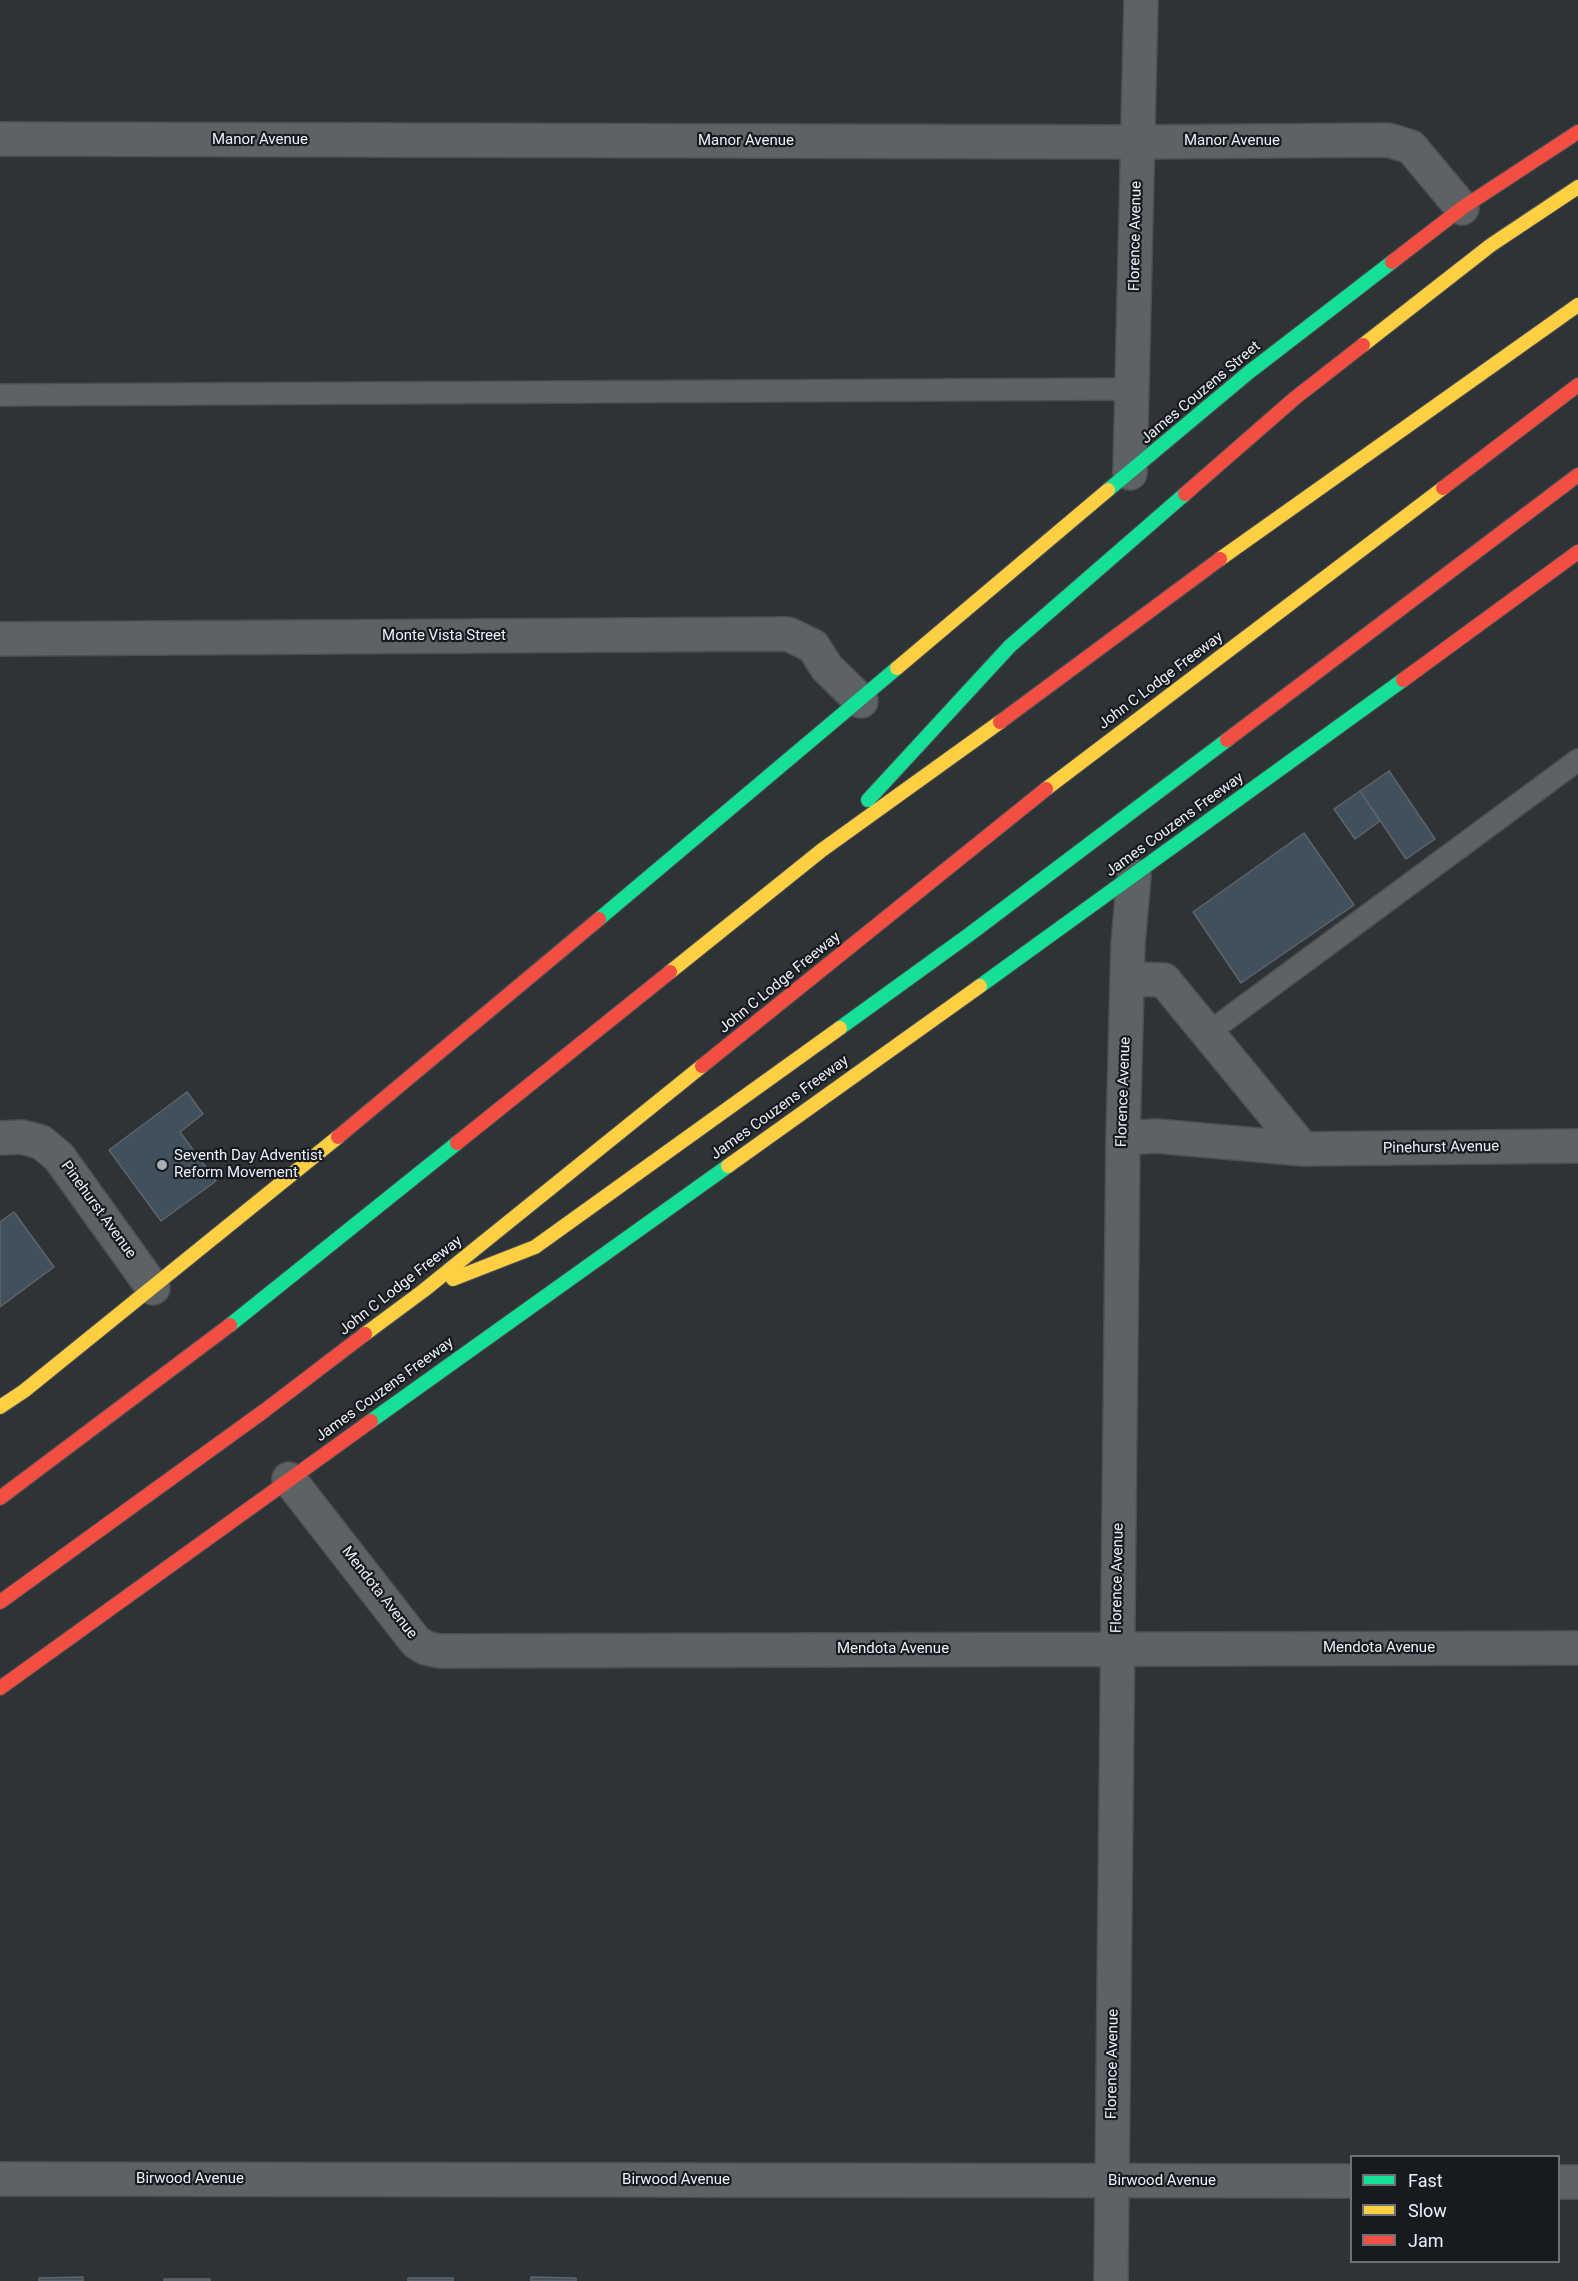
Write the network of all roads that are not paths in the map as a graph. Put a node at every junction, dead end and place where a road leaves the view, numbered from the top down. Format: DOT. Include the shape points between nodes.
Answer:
graph roads {
  1 [pos="1141,0"];
  2 [pos="1578,132"];
  3 [pos="0,139"];
  4 [pos="1138,142"];
  5 [pos="1578,187"];
  6 [pos="1462,208"];
  7 [pos="1578,305"];
  8 [pos="1578,386"];
  9 [pos="1132,389"];
  10 [pos="0,395"];
  11 [pos="1130,473"];
  12 [pos="1578,475"];
  13 [pos="1578,552"];
  14 [pos="0,639"];
  15 [pos="861,700"];
  16 [pos="1578,760"];
  17 [pos="822,850"];
  18 [pos="1134,876"];
  19 [pos="1128,979"];
  20 [pos="1208,1033"];
  21 [pos="0,1138"];
  22 [pos="1123,1138"];
  23 [pos="1578,1146"];
  24 [pos="1303,1149"];
  25 [pos="153,1288"];
  26 [pos="423,1291"];
  27 [pos="0,1407"];
  28 [pos="289,1479"];
  29 [pos="0,1498"];
  30 [pos="0,1602"];
  31 [pos="1117,1648"];
  32 [pos="1578,1648"];
  33 [pos="0,1688"];
  34 [pos="0,2179"];
  35 [pos="1112,2181"];
  36 [pos="1350,2181"];
  37 [pos="1560,2182"];
  38 [pos="1578,2182"];
  39 [pos="1111,2281"];
  1 -- 4 [label="street, Florence Avenue"];
  2 -- 6 [label="main road, James Couzens Street"];
  3 -- 4 [label="street, Manor Avenue"];
  4 -- 6 [label="street, Manor Avenue" via="1388,140 1411,147"];
  4 -- 9 [label="street, Florence Avenue"];
  5 -- 17 [label="main road" via="1491,245 1296,398 1010,646"];
  6 -- 11 [label="main road, James Couzens Street" via="1248,373"];
  7 -- 17 [label="main road" via="1210,566"];
  8 -- 26 [label="main road, John C Lodge Freeway" via="1045,790"];
  9 -- 10 [label="lane"];
  9 -- 11 [label="street, Florence Avenue"];
  11 -- 15 [label="main road, James Couzens Street"];
  12 -- 26 [label="main road" via="825,1041 535,1247"];
  13 -- 18 [label="main road, James Couzens Freeway"];
  14 -- 15 [label="street, Monte Vista Street" via="788,634 813,646 827,668"];
  15 -- 25 [label="main road"];
  16 -- 20 [label="lane"];
  17 -- 29 [label="main road" via="199,1350"];
  18 -- 19 [label="street, Florence Avenue"];
  18 -- 28 [label="main road, James Couzens Freeway"];
  19 -- 20 [label="street" via="1164,980"];
  19 -- 22 [label="street, Florence Avenue"];
  20 -- 24 [label="street"];
  21 -- 25 [label="street, Pinehurst Avenue" via="22,1137 41,1142 59,1157"];
  22 -- 24 [label="street, Pinehurst Avenue" via="1155,1136"];
  22 -- 31 [label="street, Florence Avenue"];
  23 -- 24 [label="street, Pinehurst Avenue"];
  25 -- 27 [label="main road"];
  26 -- 30 [label="main road, John C Lodge Freeway" via="264,1412"];
  28 -- 31 [label="street, Mendota Avenue" via="416,1642 439,1651"];
  28 -- 33 [label="main road, James Couzens Freeway"];
  31 -- 32 [label="street, Mendota Avenue"];
  31 -- 35 [label="street, Florence Avenue"];
  34 -- 35 [label="street, Birwood Avenue"];
  35 -- 36 [label="street, Birwood Avenue"];
  35 -- 39 [label="street, Florence Avenue"];
  37 -- 38 [label="street"];
}
